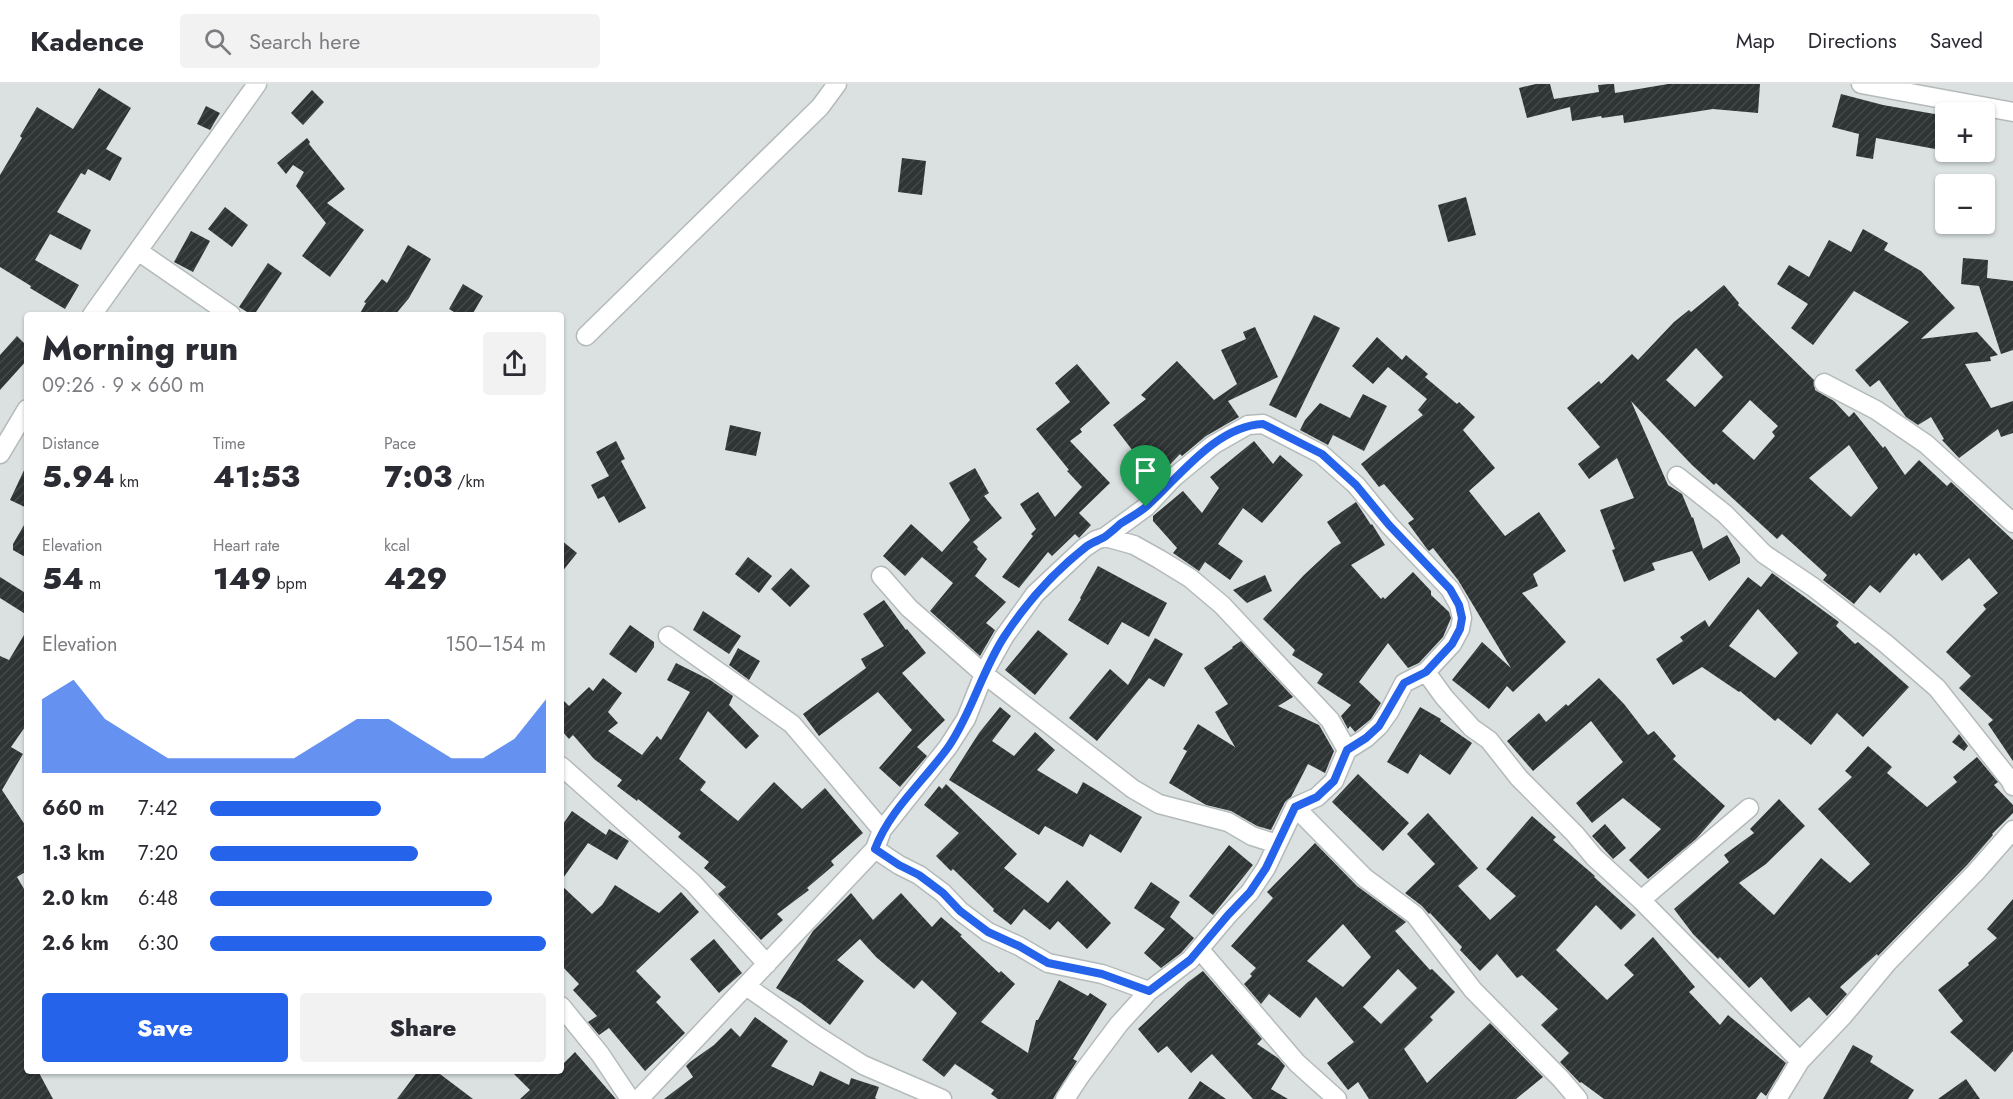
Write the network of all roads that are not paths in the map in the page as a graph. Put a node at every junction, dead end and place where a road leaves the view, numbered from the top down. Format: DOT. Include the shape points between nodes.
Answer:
graph roads {
  1 [pos="257,84"];
  2 [pos="837,84"];
  3 [pos="1861,84"];
  4 [pos="2013,112"];
  5 [pos="138,251"];
  6 [pos="94,312"];
  7 [pos="227,312"];
  8 [pos="586,336"];
  9 [pos="1824,384"];
  10 [pos="24,414"];
  11 [pos="0,454"];
  12 [pos="1677,476"];
  13 [pos="2013,523"];
  14 [pos="1105,537"];
  15 [pos="881,576"];
  16 [pos="668,636"];
  17 [pos="1426,672"];
  18 [pos="984,674"];
  19 [pos="1347,750"];
  20 [pos="564,769"];
  21 [pos="2013,786"];
  22 [pos="1295,807"];
  23 [pos="1749,808"];
  24 [pos="882,830"];
  25 [pos="2013,830"];
  26 [pos="1277,844"];
  27 [pos="875,849"];
  28 [pos="1641,900"];
  29 [pos="1200,950"];
  30 [pos="766,964"];
  31 [pos="746,986"];
  32 [pos="1149,991"];
  33 [pos="564,1010"];
  34 [pos="1800,1061"];
  35 [pos="630,1099"];
  36 [pos="639,1099"];
  37 [pos="942,1099"];
  38 [pos="1065,1099"];
  39 [pos="1337,1099"];
  40 [pos="1578,1099"];
  41 [pos="1777,1099"];
  1 -- 5 [label="street"];
  2 -- 8 [label="street" via="820,107"];
  3 -- 4 [label="street"];
  5 -- 6 [label="street"];
  5 -- 7 [label="street"];
  9 -- 13 [label="street" via="1876,410 1926,444"];
  10 -- 11 [label="street"];
  12 -- 21 [label="street" via="1725,514 1764,554 1867,629 1936,688"];
  14 -- 17 [label="street" via="1146,507 1213,445 1248,425 1263,424 1322,454 1356,485 1450,589 1459,605 1460,629 1452,644"];
  14 -- 18 [label="street" via="1084,548 1035,594"];
  14 -- 19 [label="street" via="1134,545 1159,559 1222,605 1330,720"];
  15 -- 18 [label="street" via="909,608"];
  16 -- 24 [label="street" via="792,724"];
  17 -- 19 [label="street" via="1404,683 1379,726"];
  17 -- 28 [label="street" via="1444,697 1472,728 1489,740 1547,808"];
  18 -- 24 [label="street" via="966,719 948,747"];
  18 -- 26 [label="street" via="1133,789 1159,804 1228,822"];
  19 -- 22 [label="street" via="1334,781 1317,797"];
  20 -- 30 [label="street" via="693,883"];
  22 -- 26 [label="street"];
  22 -- 40 [label="street" via="1365,878 1415,915 1473,990"];
  23 -- 28 [label="street"];
  24 -- 27 [label="street"];
  25 -- 34 [label="street"];
  26 -- 29 [label="street" via="1250,892"];
  27 -- 30 [label="street"];
  27 -- 32 [label="street" via="919,875 988,932 1048,963 1102,974"];
  28 -- 34 [label="street"];
  29 -- 32 [label="street"];
  29 -- 39 [label="street" via="1297,1063"];
  30 -- 31 [label="street"];
  31 -- 36 [label="street"];
  31 -- 37 [label="street" via="863,1065"];
  32 -- 38 [label="street" via="1119,1024"];
  33 -- 35 [label="street"];
  34 -- 41 [label="street"];
}
